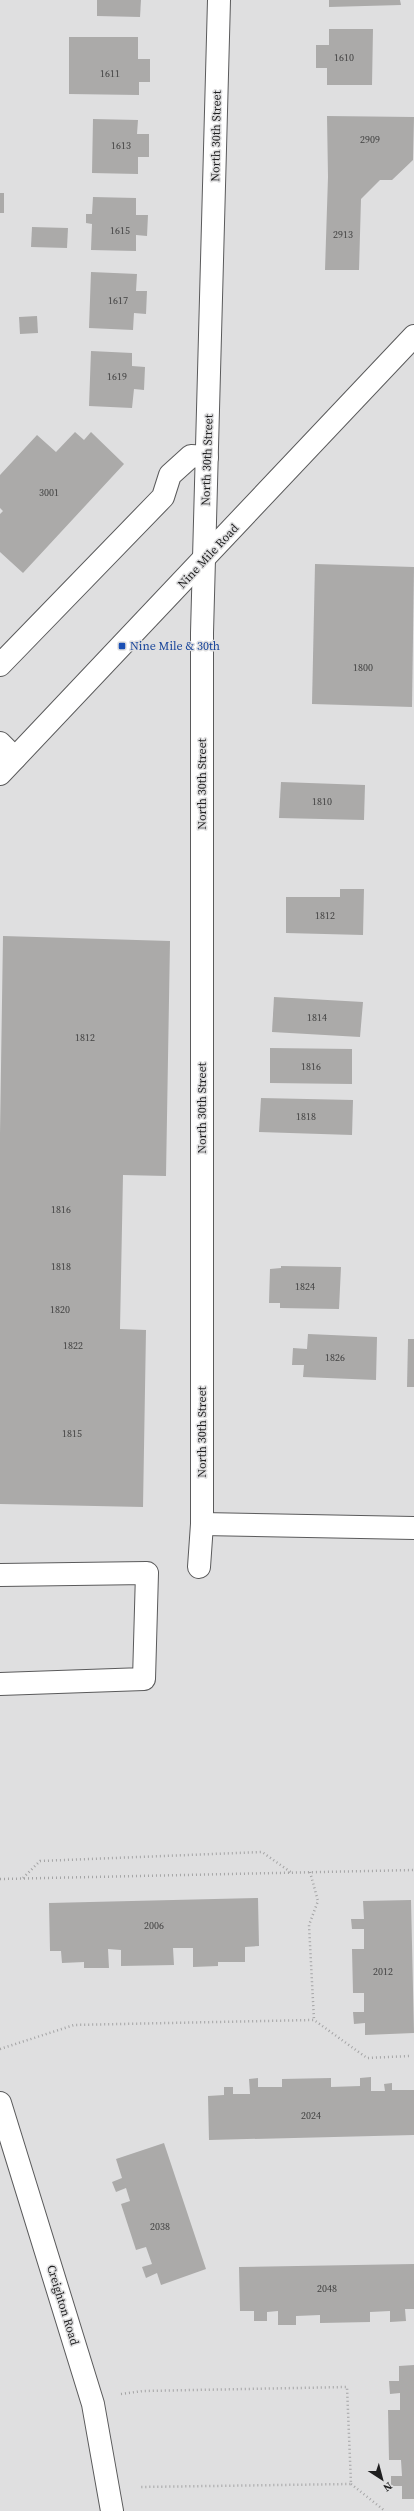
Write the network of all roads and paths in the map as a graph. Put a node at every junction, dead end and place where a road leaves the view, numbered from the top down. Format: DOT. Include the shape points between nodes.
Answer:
graph roads {
  1 [pos="219,0"];
  2 [pos="414,336"];
  3 [pos="207,457"];
  4 [pos="205,559"];
  5 [pos="0,665"];
  6 [pos="0,743"];
  7 [pos="15,758"];
  8 [pos="0,774"];
  9 [pos="202,1524"];
  10 [pos="414,1528"];
  11 [pos="199,1567"];
  12 [pos="0,1574"];
  13 [pos="0,1684"];
  14 [pos="414,1870"];
  15 [pos="310,1872"];
  16 [pos="292,1873"];
  17 [pos="22,1878"];
  18 [pos="0,1879"];
  19 [pos="314,2020"];
  20 [pos="0,2050"];
  21 [pos="410,2056"];
  22 [pos="0,2103"];
  23 [pos="6,2145"];
  24 [pos="91,2397"];
  25 [pos="352,2484"];
  26 [pos="108,2488"];
  27 [pos="112,2511"];
  28 [pos="385,2511"];
  1 -- 3 [label="street, North 30th Street"];
  2 -- 4 [label="street, Nine Mile Road"];
  3 -- 4 [label="street, North 30th Street"];
  3 -- 5 [label="street" via="191,456 170,475 163,497"];
  4 -- 7 [label="street, Nine Mile Road"];
  4 -- 9 [label="street, North 30th Street" via="202,634"];
  6 -- 7 [label="street"];
  7 -- 8 [label="street, Nine Mile Road"];
  9 -- 10 [label="street"];
  9 -- 11 [label="street, North 30th Street"];
  12 -- 13 [label="street" via="147,1573 144,1679"];
  14 -- 15 [label="path"];
  15 -- 16 [label="path"];
  15 -- 19 [label="path" via="318,1901 309,1925"];
  16 -- 17 [label="path"];
  16 -- 17 [label="path" via="262,1852 40,1861"];
  17 -- 18 [label="path"];
  19 -- 20 [label="path" via="74,2025"];
  19 -- 21 [label="path" via="367,2058"];
  22 -- 23 [label="street, Creighton Road"];
  23 -- 24 [label="street, Creighton Road"];
  24 -- 25 [label="path" via="143,2391 347,2387"];
  24 -- 26 [label="street, Creighton Road"];
  25 -- 26 [label="path"];
  25 -- 28 [label="path"];
  26 -- 27 [label="street, Creighton Road"];
}
